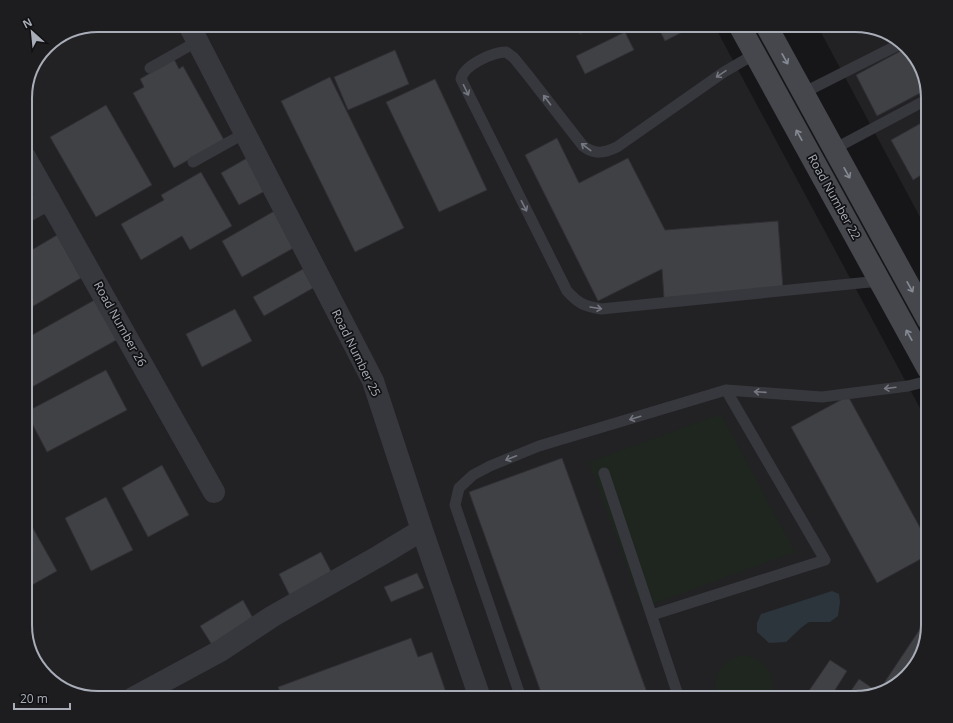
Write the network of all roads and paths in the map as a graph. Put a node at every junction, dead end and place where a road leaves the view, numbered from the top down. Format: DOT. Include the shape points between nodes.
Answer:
graph roads {
  1 [pos="746,32"];
  2 [pos="770,32"];
  3 [pos="194,33"];
  4 [pos="895,46"];
  5 [pos="755,54"];
  6 [pos="150,68"];
  7 [pos="804,94"];
  8 [pos="921,103"];
  9 [pos="245,133"];
  10 [pos="834,149"];
  11 [pos="193,162"];
  12 [pos="32,169"];
  13 [pos="49,199"];
  14 [pos="32,208"];
  15 [pos="880,281"];
  16 [pos="921,307"];
  17 [pos="921,356"];
  18 [pos="921,383"];
  19 [pos="726,390"];
  20 [pos="604,474"];
  21 [pos="214,492"];
  22 [pos="422,530"];
  23 [pos="652,615"];
  24 [pos="146,691"];
  25 [pos="478,691"];
  26 [pos="519,691"];
  27 [pos="677,691"];
  1 -- 5 [label="main road, Road Number 22"];
  2 -- 7 [label="main road, Road Number 22, one-way"];
  3 -- 6 [label="lane"];
  3 -- 9 [label="street, Road Number 25"];
  4 -- 7 [label="lane"];
  15 -- 5 [label="main road, Road Number 22, one-way"];
  5 -- 15 [label="lane, one-way" via="724,72 617,147 599,153 583,146 514,58 506,52 498,52 470,67 462,74 462,79 567,292 576,301 601,309"];
  7 -- 10 [label="main road, Road Number 22"];
  8 -- 10 [label="lane"];
  9 -- 11 [label="lane"];
  9 -- 22 [label="street, Road Number 25" via="373,381"];
  10 -- 16 [label="main road, Road Number 22, one-way"];
  12 -- 13 [label="street, Road Number 26"];
  13 -- 14 [label="street"];
  13 -- 21 [label="street, Road Number 26"];
  17 -- 15 [label="main road, Road Number 22, one-way"];
  18 -- 19 [label="lane, one-way" via="822,397"];
  19 -- 23 [label="lane" via="825,560"];
  19 -- 26 [label="lane, one-way" via="539,446 490,466 473,475 459,488 455,505"];
  20 -- 23 [label="lane"];
  22 -- 24 [label="street" via="273,616 220,652"];
  22 -- 25 [label="street, Road Number 25"];
  23 -- 27 [label="lane"];
}
